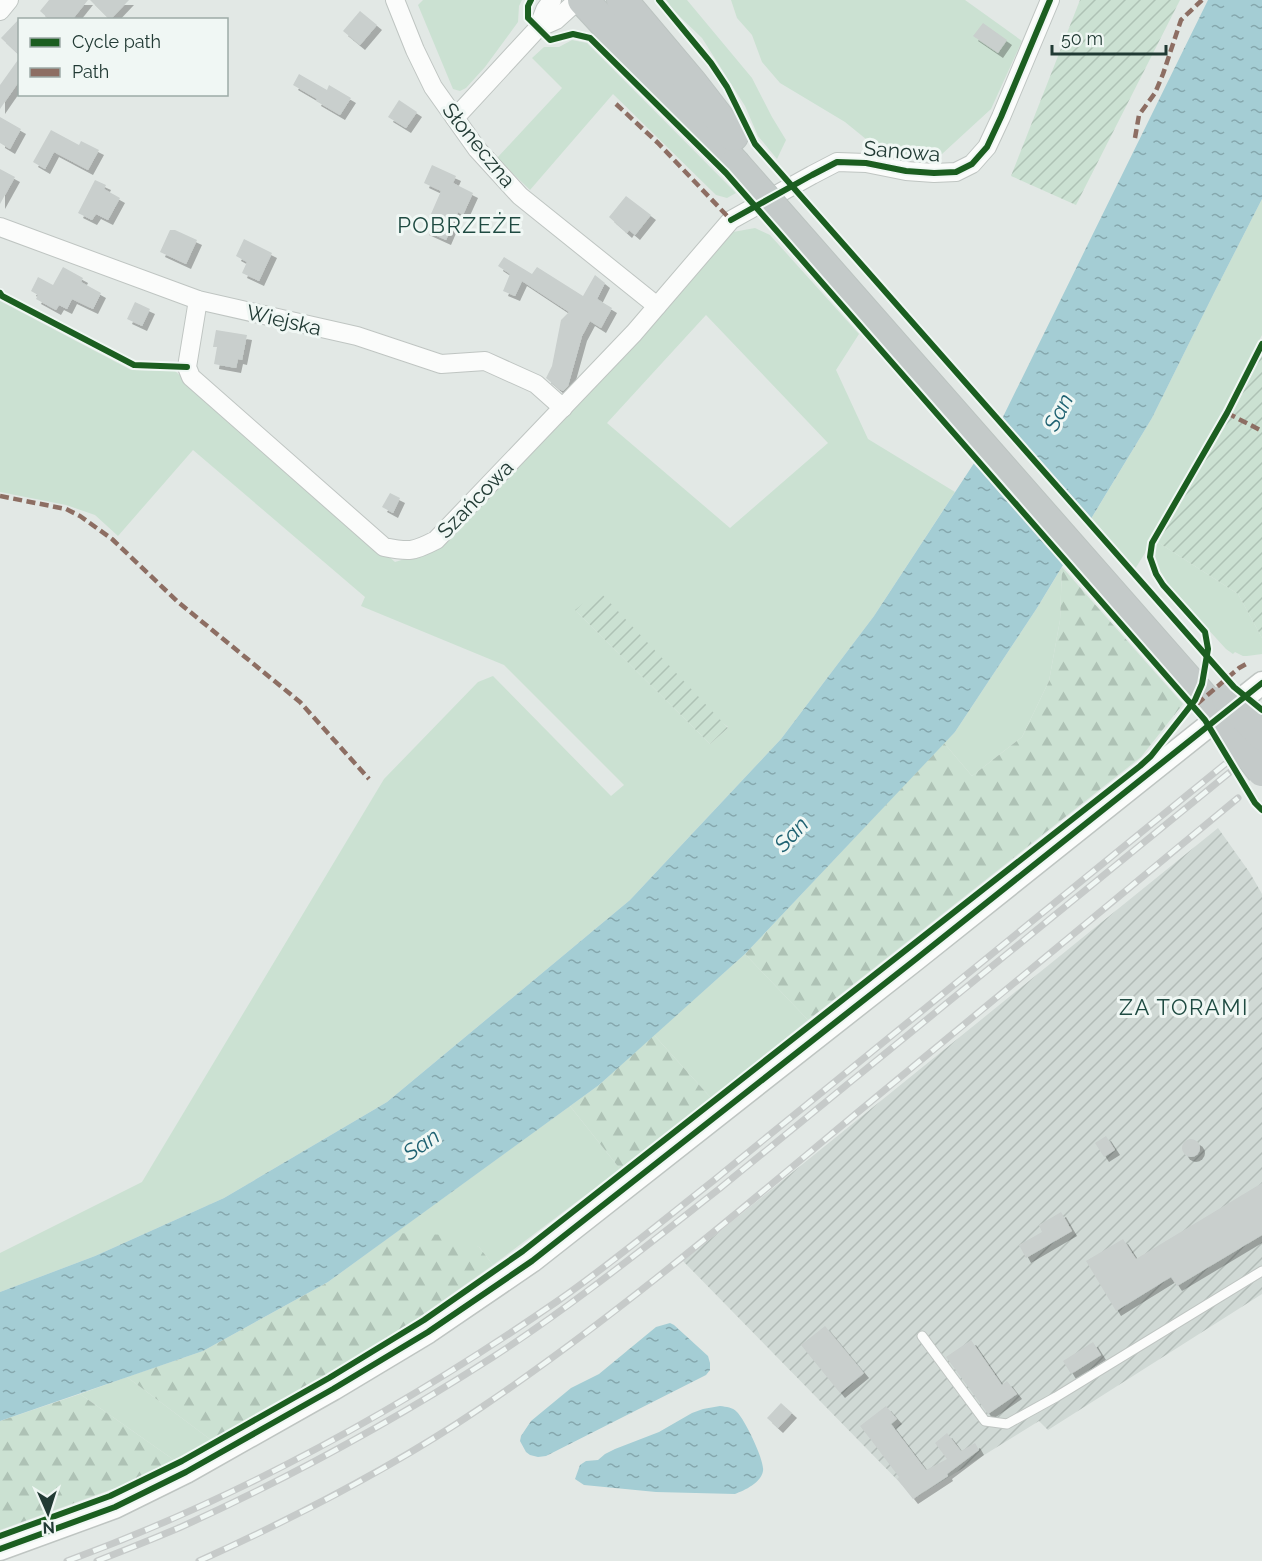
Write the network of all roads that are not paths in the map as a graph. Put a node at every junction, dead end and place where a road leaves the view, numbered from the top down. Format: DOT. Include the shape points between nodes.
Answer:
graph roads {
  1 [pos="9,0"];
  2 [pos="395,0"];
  3 [pos="552,0"];
  4 [pos="578,0"];
  5 [pos="583,0"];
  6 [pos="1050,0"];
  7 [pos="631,6"];
  8 [pos="0,11"];
  9 [pos="538,28"];
  10 [pos="455,118"];
  11 [pos="741,158"];
  12 [pos="732,220"];
  13 [pos="0,227"];
  14 [pos="198,300"];
  15 [pos="657,306"];
  16 [pos="563,408"];
  17 [pos="1262,683"];
  18 [pos="1262,735"];
  19 [pos="1262,771"];
  20 [pos="1262,1271"];
  21 [pos="922,1336"];
  22 [pos="0,1549"];
  1 -- 8 [label="street"];
  2 -- 10 [label="street, Słoneczna" via="433,87"];
  3 -- 9 [label="street"];
  4 -- 9 [label="street" via="556,20"];
  5 -- 11 [label="highway"];
  6 -- 12 [label="street, Sanowa" via="987,147 972,164 956,172 934,173 837,162"];
  7 -- 11 [label="highway" via="692,83"];
  9 -- 10 [label="street"];
  10 -- 15 [label="street, Słoneczna" via="520,196"];
  11 -- 18 [label="highway, bridge"];
  11 -- 19 [label="highway, bridge" via="1218,714"];
  12 -- 15 [label="street, Szańcowa"];
  13 -- 14 [label="street, Wiejska"];
  14 -- 16 [label="street, Wiejska" via="357,336 441,364 485,361 536,384"];
  14 -- 16 [label="street, Szańcowa" via="188,367 191,377 384,547 417,550 436,540"];
  15 -- 16 [label="street, Szańcowa"];
  17 -- 22 [label="street" via="532,1261 428,1332 186,1473 115,1507"];
  20 -- 21 [label="lane" via="1007,1424 985,1421"];
}
